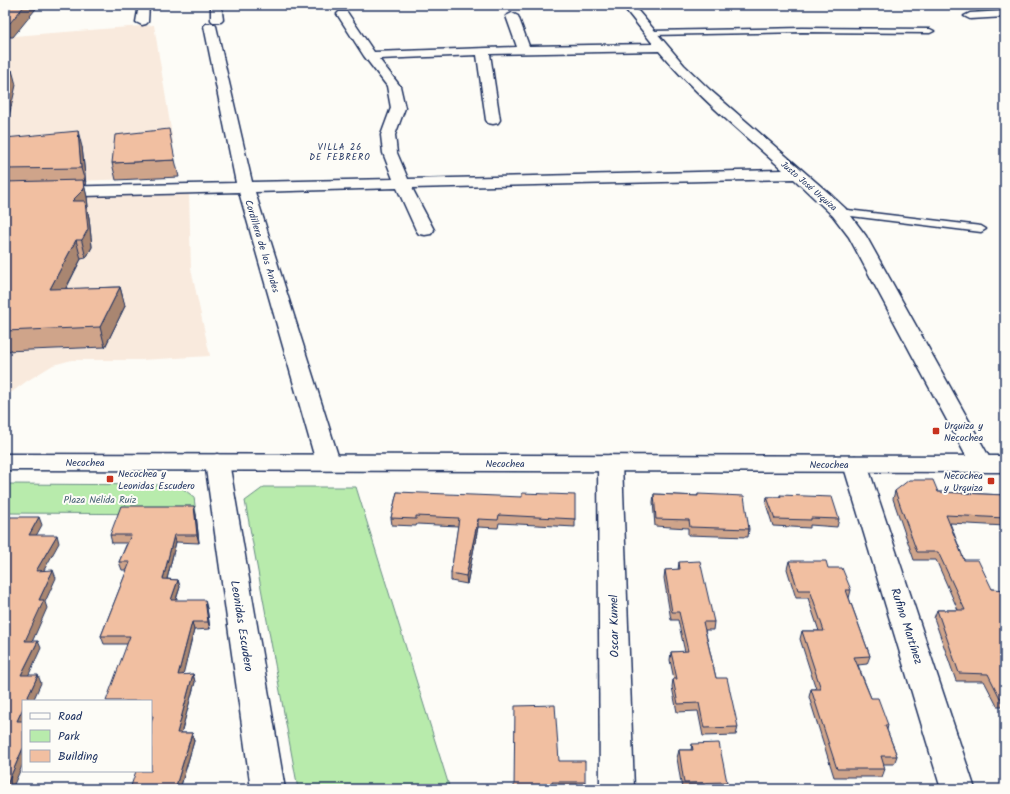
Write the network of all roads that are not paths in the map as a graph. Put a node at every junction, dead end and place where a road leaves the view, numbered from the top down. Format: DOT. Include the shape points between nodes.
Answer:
graph roads {
  1 [pos="144,5"];
  2 [pos="216,5"];
  3 [pos="627,5"];
  4 [pos="343,14"];
  5 [pos="1005,14"];
  6 [pos="512,16"];
  7 [pos="970,16"];
  8 [pos="142,22"];
  9 [pos="930,31"];
  10 [pos="652,33"];
  11 [pos="662,47"];
  12 [pos="524,50"];
  13 [pos="483,51"];
  14 [pos="370,56"];
  15 [pos="493,120"];
  16 [pos="796,174"];
  17 [pos="402,183"];
  18 [pos="245,187"];
  19 [pos="5,193"];
  20 [pos="839,212"];
  21 [pos="980,229"];
  22 [pos="426,230"];
  23 [pos="5,462"];
  24 [pos="217,462"];
  25 [pos="328,462"];
  26 [pos="610,463"];
  27 [pos="856,464"];
  28 [pos="981,464"];
  29 [pos="1005,464"];
  30 [pos="268,789"];
  31 [pos="618,789"];
  32 [pos="958,789"];
  1 -- 8 [label="street"];
  2 -- 18 [label="street, Cordillera de los Andes" via="214,23"];
  3 -- 10 [label="street, Justo José Urquiza"];
  4 -- 14 [label="street"];
  5 -- 7 [label="street"];
  6 -- 12 [label="street"];
  9 -- 10 [label="lane"];
  10 -- 11 [label="street, Justo José Urquiza"];
  11 -- 12 [label="street"];
  11 -- 16 [label="street, Justo José Urquiza" via="705,93"];
  12 -- 13 [label="street"];
  13 -- 14 [label="street"];
  13 -- 15 [label="street"];
  14 -- 17 [label="street" via="393,86 398,108 388,135 390,153"];
  16 -- 17 [label="street"];
  16 -- 20 [label="street, Justo José Urquiza"];
  17 -- 18 [label="street"];
  17 -- 22 [label="street"];
  18 -- 19 [label="street"];
  18 -- 25 [label="street, Cordillera de los Andes"];
  20 -- 21 [label="lane"];
  20 -- 28 [label="street, Justo José Urquiza" via="857,236"];
  23 -- 24 [label="street, Necochea"];
  24 -- 25 [label="street, Necochea"];
  24 -- 30 [label="street, Leonidas Escudero"];
  25 -- 26 [label="street, Necochea"];
  26 -- 27 [label="street, Necochea"];
  26 -- 31 [label="street, Oscar Kumel"];
  27 -- 28 [label="street, Necochea"];
  27 -- 32 [label="street, Rufino Martínez"];
  28 -- 29 [label="street, Necochea"];
}
